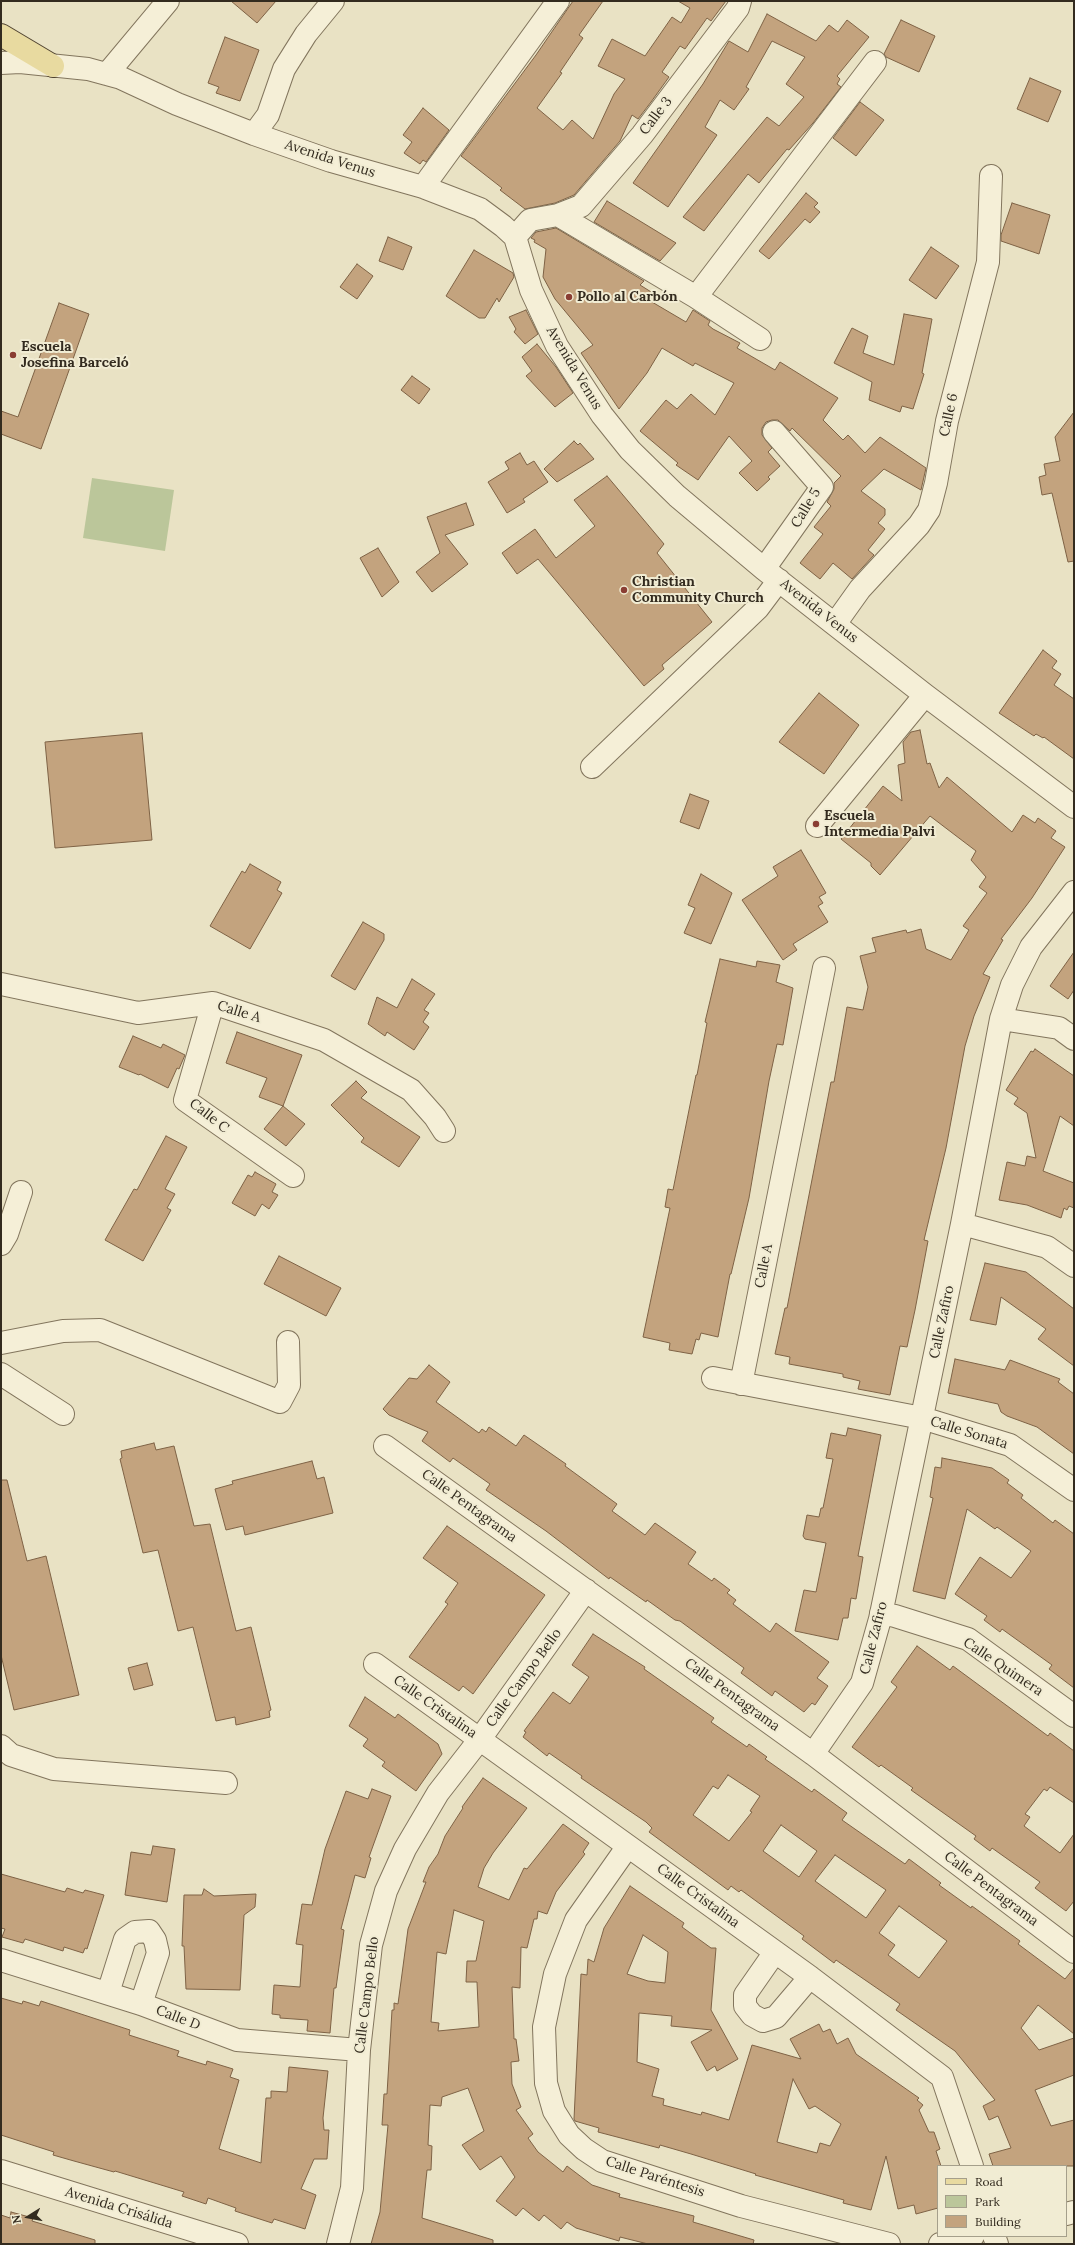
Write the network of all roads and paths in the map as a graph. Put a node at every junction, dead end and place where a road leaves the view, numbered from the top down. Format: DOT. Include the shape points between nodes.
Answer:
graph roads {
  1 [pos="168,1"];
  2 [pos="333,1"];
  3 [pos="558,1"];
  4 [pos="740,1"];
  5 [pos="1,35"];
  6 [pos="875,62"];
  7 [pos="1,63"];
  8 [pos="53,66"];
  9 [pos="107,74"];
  10 [pos="254,134"];
  11 [pos="991,176"];
  12 [pos="423,187"];
  13 [pos="558,215"];
  14 [pos="515,237"];
  15 [pos="696,297"];
  16 [pos="760,339"];
  17 [pos="774,432"];
  18 [pos="772,574"];
  19 [pos="835,624"];
  20 [pos="925,695"];
  21 [pos="592,767"];
  22 [pos="1074,807"];
  23 [pos="817,826"];
  24 [pos="1074,892"];
  25 [pos="824,968"];
  26 [pos="1,984"];
  27 [pos="213,1004"];
  28 [pos="1001,1019"];
  29 [pos="1074,1039"];
  30 [pos="444,1131"];
  31 [pos="294,1176"];
  32 [pos="21,1192"];
  33 [pos="962,1224"];
  34 [pos="1,1244"];
  35 [pos="1074,1266"];
  36 [pos="288,1342"];
  37 [pos="1,1343"];
  38 [pos="1,1374"];
  39 [pos="713,1378"];
  40 [pos="741,1384"];
  41 [pos="63,1414"];
  42 [pos="922,1418"];
  43 [pos="384,1446"];
  44 [pos="1074,1490"];
  45 [pos="586,1590"];
  46 [pos="881,1613"];
  47 [pos="374,1664"];
  48 [pos="1074,1716"];
  49 [pos="480,1739"];
  50 [pos="1,1746"];
  51 [pos="813,1754"];
  52 [pos="226,1783"];
  53 [pos="628,1846"];
  54 [pos="775,1952"];
  55 [pos="1074,1952"];
  56 [pos="1,1960"];
  57 [pos="810,1977"];
  58 [pos="108,1994"];
  59 [pos="141,2004"];
  60 [pos="359,2050"];
  61 [pos="972,2165"];
  62 [pos="1,2171"];
  63 [pos="968,2237"];
  64 [pos="236,2244"];
  65 [pos="338,2244"];
  66 [pos="889,2244"];
  67 [pos="940,2244"];
  1 -- 9 [label="street"];
  2 -- 10 [label="street" via="306,34 284,69 268,115"];
  3 -- 12 [label="street"];
  4 -- 13 [label="street, Calle 3" via="738,8 637,141 581,206"];
  5 -- 8 [label="main road"];
  6 -- 15 [label="street"];
  7 -- 8 [label="street, Avenida Venus" via="20,62"];
  8 -- 9 [label="street, Avenida Venus" via="88,69"];
  9 -- 10 [label="street, Avenida Venus"];
  10 -- 12 [label="street, Avenida Venus" via="331,161"];
  11 -- 19 [label="street, Calle 6" via="988,262 947,421 929,510 860,589"];
  12 -- 14 [label="street, Avenida Venus" via="480,209"];
  13 -- 14 [label="street, Calle 3" via="530,220"];
  13 -- 15 [label="street"];
  14 -- 18 [label="street, Avenida Venus" via="531,290 558,346 602,415 630,450 677,496"];
  15 -- 16 [label="street"];
  17 -- 18 [label="street, Calle 5" via="822,487"];
  18 -- 19 [label="street, Avenida Venus"];
  18 -- 21 [label="street" via="758,608"];
  19 -- 20 [label="street, Avenida Venus"];
  20 -- 22 [label="street, Avenida Venus"];
  20 -- 23 [label="street"];
  24 -- 28 [label="street, Calle Zafiro" via="1031,947 1012,985"];
  25 -- 40 [label="street, Calle A"];
  26 -- 27 [label="street, Calle A" via="138,1013"];
  27 -- 30 [label="street, Calle A" via="324,1040 411,1090"];
  27 -- 31 [label="street, Calle C" via="185,1100"];
  28 -- 29 [label="street" via="1059,1028"];
  28 -- 33 [label="street, Calle Zafiro"];
  32 -- 34 [label="street" via="7,1234"];
  33 -- 35 [label="street" via="1047,1247"];
  33 -- 42 [label="street, Calle Zafiro"];
  36 -- 37 [label="street" via="289,1385 280,1402 100,1330 63,1331"];
  38 -- 41 [label="street"];
  39 -- 40 [label="street"];
  40 -- 42 [label="street"];
  42 -- 44 [label="street, Calle Sonata" via="1010,1445"];
  42 -- 46 [label="street, Calle Zafiro"];
  43 -- 45 [label="street, Calle Pentagrama"];
  45 -- 49 [label="street, Calle Campo Bello"];
  45 -- 51 [label="street, Calle Pentagrama"];
  46 -- 48 [label="street, Calle Quimera" via="968,1639"];
  46 -- 51 [label="street, Calle Zafiro" via="862,1683"];
  47 -- 49 [label="street, Calle Cristalina"];
  49 -- 53 [label="street, Calle Cristalina"];
  49 -- 60 [label="street, Calle Campo Bello" via="438,1793 405,1848 386,1891 371,1945"];
  50 -- 52 [label="street" via="11,1755 54,1770"];
  51 -- 55 [label="street, Calle Pentagrama"];
  53 -- 54 [label="street, Calle Cristalina"];
  53 -- 66 [label="street, Calle Paréntesis" via="576,1920 555,1974 544,2027 546,2083 554,2111 569,2135 602,2161 742,2206"];
  54 -- 57 [label="street, Calle Cristalina"];
  54 -- 57 [label="street" via="745,1995 745,2006 752,2015 763,2021 776,2017"];
  56 -- 58 [label="street, Calle D"];
  57 -- 61 [label="street, Calle Cristalina" via="942,2077"];
  58 -- 59 [label="street, Calle D"];
  58 -- 59 [label="street" via="125,1939 135,1932 148,1932 155,1940 158,1953"];
  59 -- 60 [label="street, Calle D" via="237,2040"];
  60 -- 65 [label="street, Calle Campo Bello" via="352,2188"];
  62 -- 64 [label="street, Avenida Crisálida"];
  63 -- 67 [label="street"];
}
